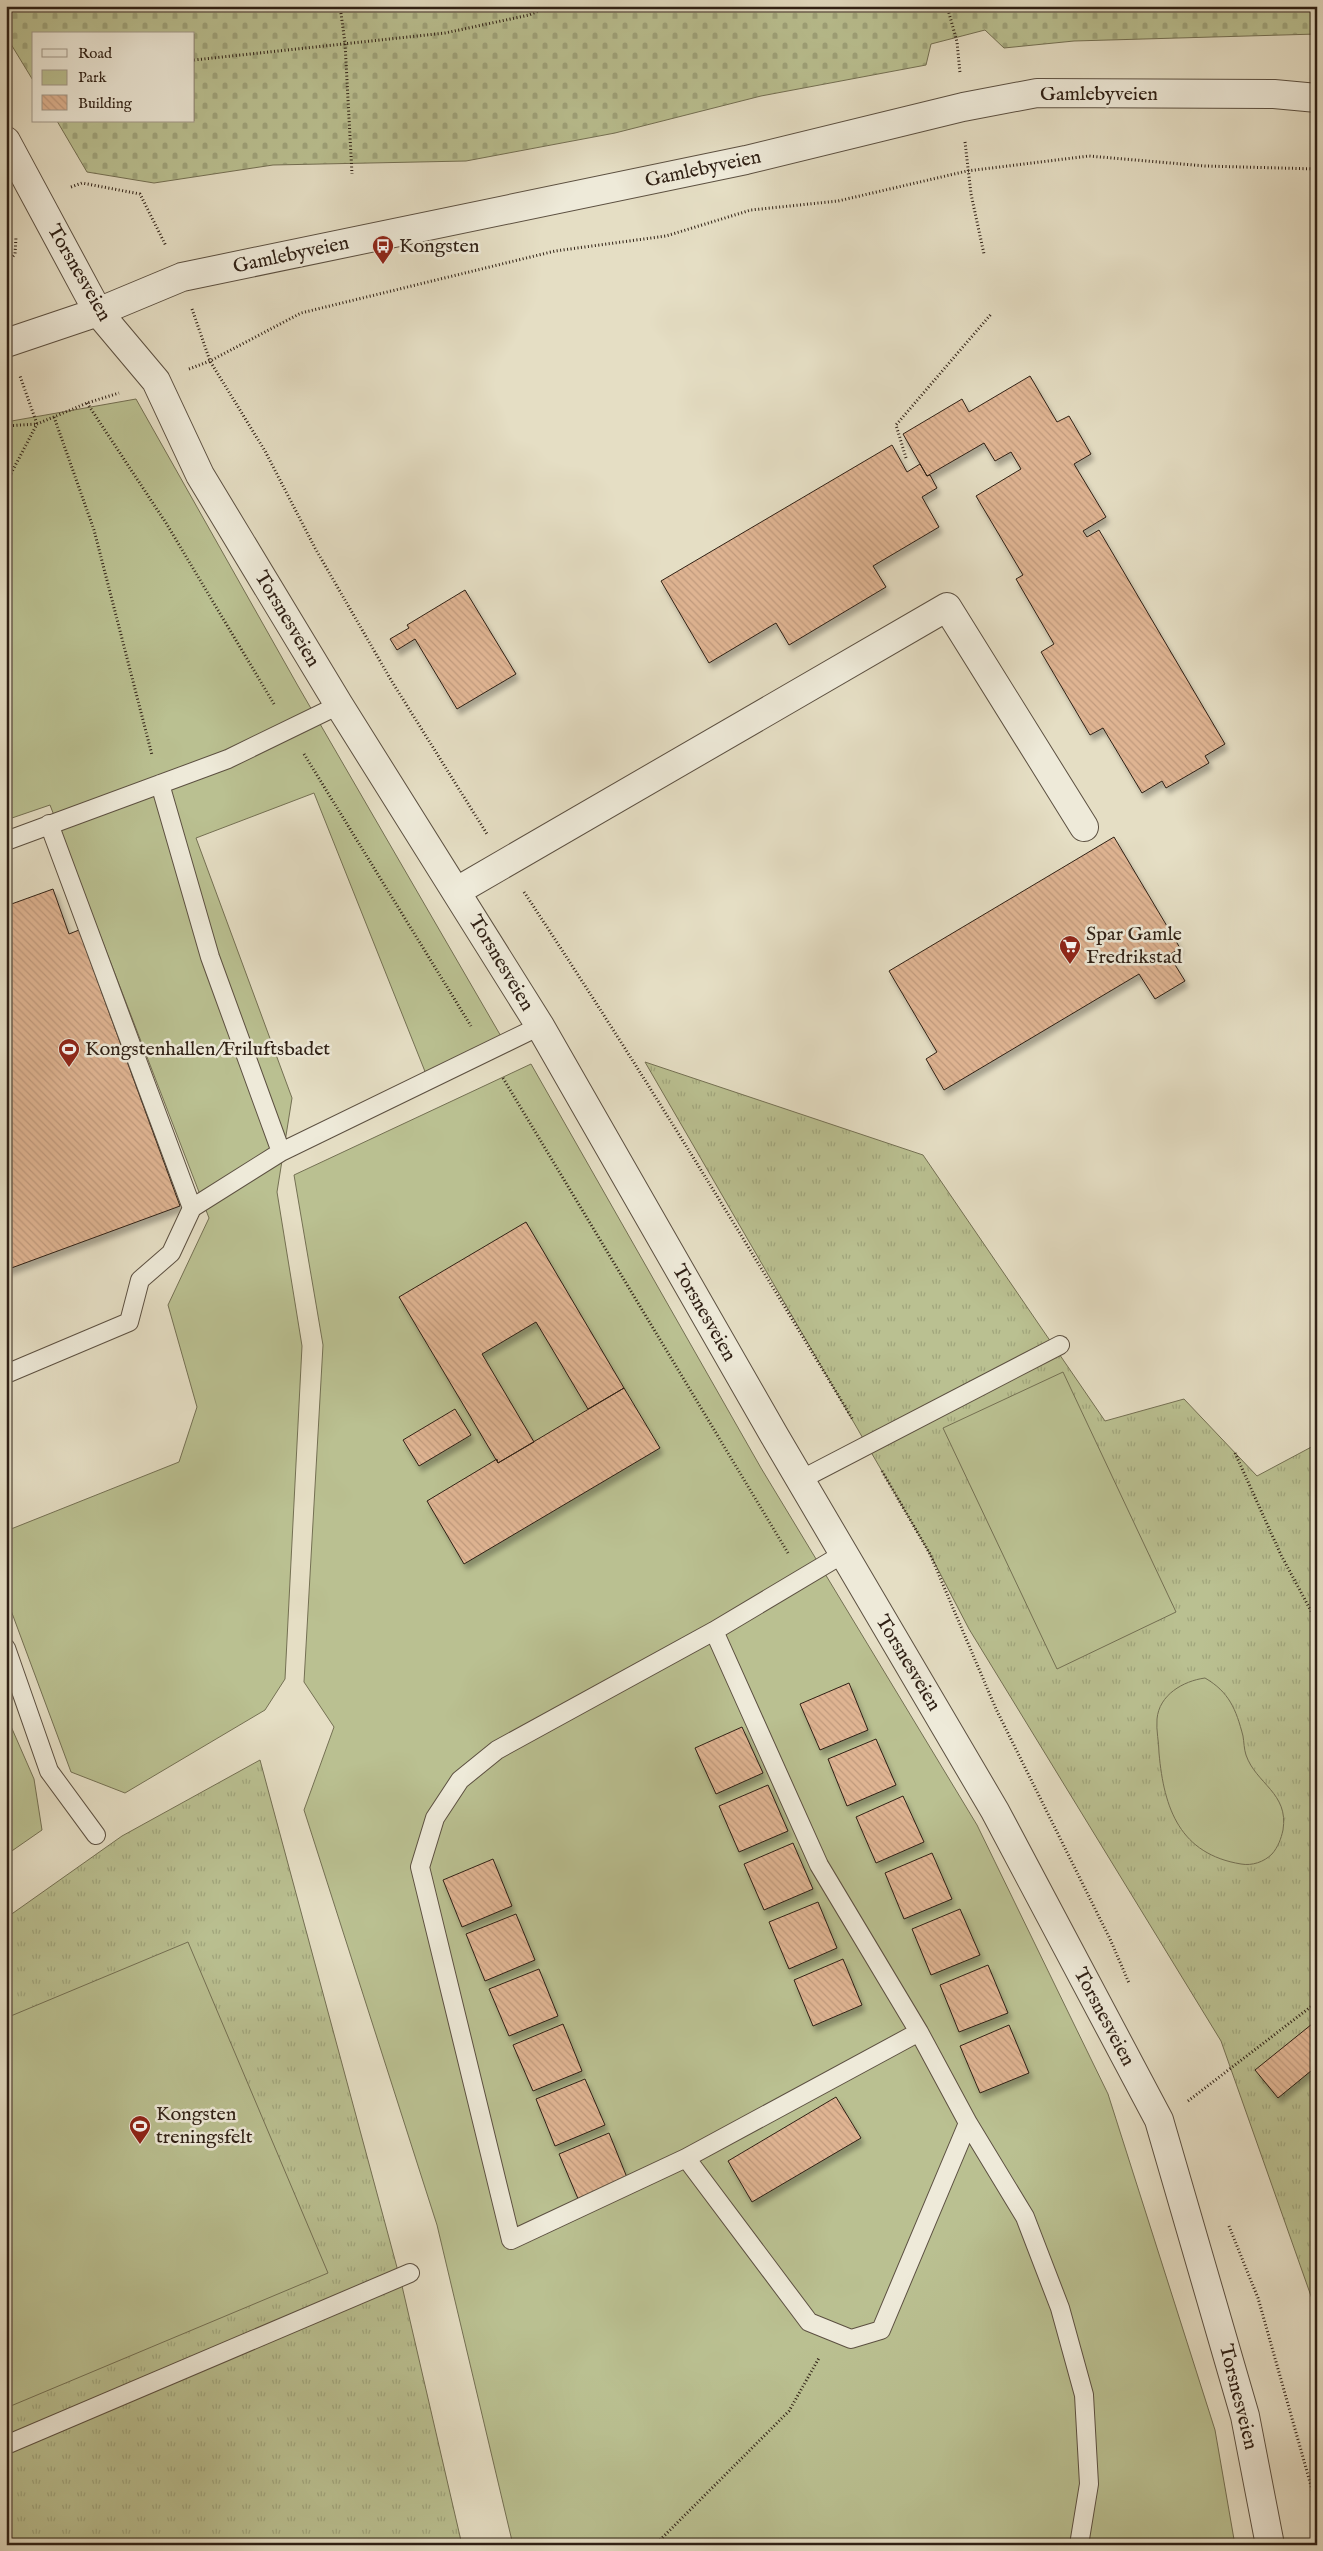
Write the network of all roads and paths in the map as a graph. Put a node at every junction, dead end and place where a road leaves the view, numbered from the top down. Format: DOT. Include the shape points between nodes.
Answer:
graph roads {
  1 [pos="340,6"];
  2 [pos="550,6"];
  3 [pos="947,6"];
  4 [pos="345,43"];
  5 [pos="195,60"];
  6 [pos="1317,98"];
  7 [pos="963,108"];
  8 [pos="6,141"];
  9 [pos="1317,169"];
  10 [pos="967,171"];
  11 [pos="352,174"];
  12 [pos="37,199"];
  13 [pos="984,254"];
  14 [pos="182,278"];
  15 [pos="98,312"];
  16 [pos="992,313"];
  17 [pos="7,342"];
  18 [pos="210,362"];
  19 [pos="156,381"];
  20 [pos="87,403"];
  21 [pos="54,417"];
  22 [pos="37,424"];
  23 [pos="6,426"];
  24 [pos="906,458"];
  25 [pos="6,483"];
  26 [pos="339,705"];
  27 [pos="289,730"];
  28 [pos="160,784"];
  29 [pos="49,824"];
  30 [pos="1084,827"];
  31 [pos="6,841"];
  32 [pos="505,863"];
  33 [pos="458,891"];
  34 [pos="540,1026"];
  35 [pos="488,1052"];
  36 [pos="281,1152"];
  37 [pos="192,1208"];
  38 [pos="1060,1345"];
  39 [pos="6,1374"];
  40 [pos="867,1444"];
  41 [pos="1235,1453"];
  42 [pos="800,1480"];
  43 [pos="843,1554"];
  44 [pos="803,1578"];
  45 [pos="1317,1622"];
  46 [pos="714,1632"];
  47 [pos="6,1648"];
  48 [pos="96,1835"];
  49 [pos="1132,1992"];
  50 [pos="1317,2002"];
  51 [pos="919,2032"];
  52 [pos="1159,2120"];
  53 [pos="968,2124"];
  54 [pos="686,2158"];
  55 [pos="1228,2225"];
  56 [pos="410,2273"];
  57 [pos="834,2332"];
  58 [pos="6,2445"];
  59 [pos="1317,2507"];
  60 [pos="655,2545"];
  61 [pos="1079,2545"];
  62 [pos="1270,2545"];
  1 -- 4 [label="path"];
  2 -- 4 [label="path" via="529,15 445,32"];
  3 -- 7 [label="path" via="957,42"];
  4 -- 5 [label="path"];
  4 -- 11 [label="path"];
  6 -- 7 [label="street, Gamlebyveien" via="1274,94 1037,93"];
  7 -- 10 [label="path"];
  7 -- 14 [label="street, Gamlebyveien" via="746,160"];
  8 -- 12 [label="street, Torsnesveien"];
  9 -- 10 [label="path" via="1205,166 1089,156"];
  10 -- 13 [label="path"];
  10 -- 18 [label="path" via="838,201 751,210 666,236 555,251 301,313"];
  12 -- 14 [label="path" via="82,183 140,194"];
  12 -- 15 [label="street, Torsnesveien"];
  14 -- 15 [label="street, Gamlebyveien"];
  14 -- 18 [label="path"];
  15 -- 17 [label="street, Gamlebyveien"];
  15 -- 19 [label="street, Torsnesveien"];
  16 -- 24 [label="path" via="896,425"];
  17 -- 22 [label="path"];
  18 -- 19 [label="path"];
  18 -- 32 [label="path" via="265,451 315,548 391,680"];
  19 -- 20 [label="path"];
  19 -- 26 [label="street, Torsnesveien" via="200,475"];
  20 -- 21 [label="path"];
  20 -- 27 [label="path" via="166,523"];
  21 -- 22 [label="path"];
  21 -- 28 [label="path" via="94,530"];
  22 -- 23 [label="path"];
  22 -- 25 [label="path"];
  26 -- 27 [label="lane"];
  26 -- 33 [label="street, Torsnesveien"];
  27 -- 28 [label="lane" via="228,759"];
  27 -- 35 [label="path"];
  28 -- 29 [label="lane"];
  28 -- 36 [label="lane" via="210,958"];
  29 -- 31 [label="lane"];
  29 -- 37 [label="lane"];
  30 -- 32 [label="street" via="947,607"];
  32 -- 33 [label="street"];
  32 -- 40 [label="path" via="703,1173"];
  33 -- 34 [label="street, Torsnesveien"];
  34 -- 35 [label="lane"];
  34 -- 42 [label="street, Torsnesveien"];
  35 -- 36 [label="lane"];
  35 -- 44 [label="path"];
  36 -- 37 [label="lane"];
  37 -- 39 [label="lane" via="171,1253 140,1280 129,1322"];
  38 -- 40 [label="lane"];
  40 -- 42 [label="lane"];
  40 -- 49 [label="path" via="930,1554 996,1709 1110,1939"];
  41 -- 45 [label="path" via="1281,1555"];
  42 -- 43 [label="street, Torsnesveien"];
  43 -- 44 [label="lane"];
  43 -- 52 [label="street, Torsnesveien" via="996,1812"];
  44 -- 46 [label="lane"];
  46 -- 51 [label="lane" via="819,1865"];
  46 -- 54 [label="lane" via="497,1750 460,1780 435,1818 420,1867 511,2240"];
  47 -- 48 [label="lane" via="49,1770"];
  50 -- 52 [label="path"];
  51 -- 53 [label="lane"];
  51 -- 54 [label="lane"];
  52 -- 62 [label="street, Torsnesveien" via="1246,2416"];
  53 -- 57 [label="lane" via="881,2330 851,2339"];
  53 -- 61 [label="lane" via="1025,2217 1060,2308 1084,2395 1089,2484"];
  54 -- 57 [label="lane" via="809,2322"];
  55 -- 59 [label="path" via="1258,2298"];
  56 -- 58 [label="lane"];
  57 -- 60 [label="path" via="789,2411"];
}
